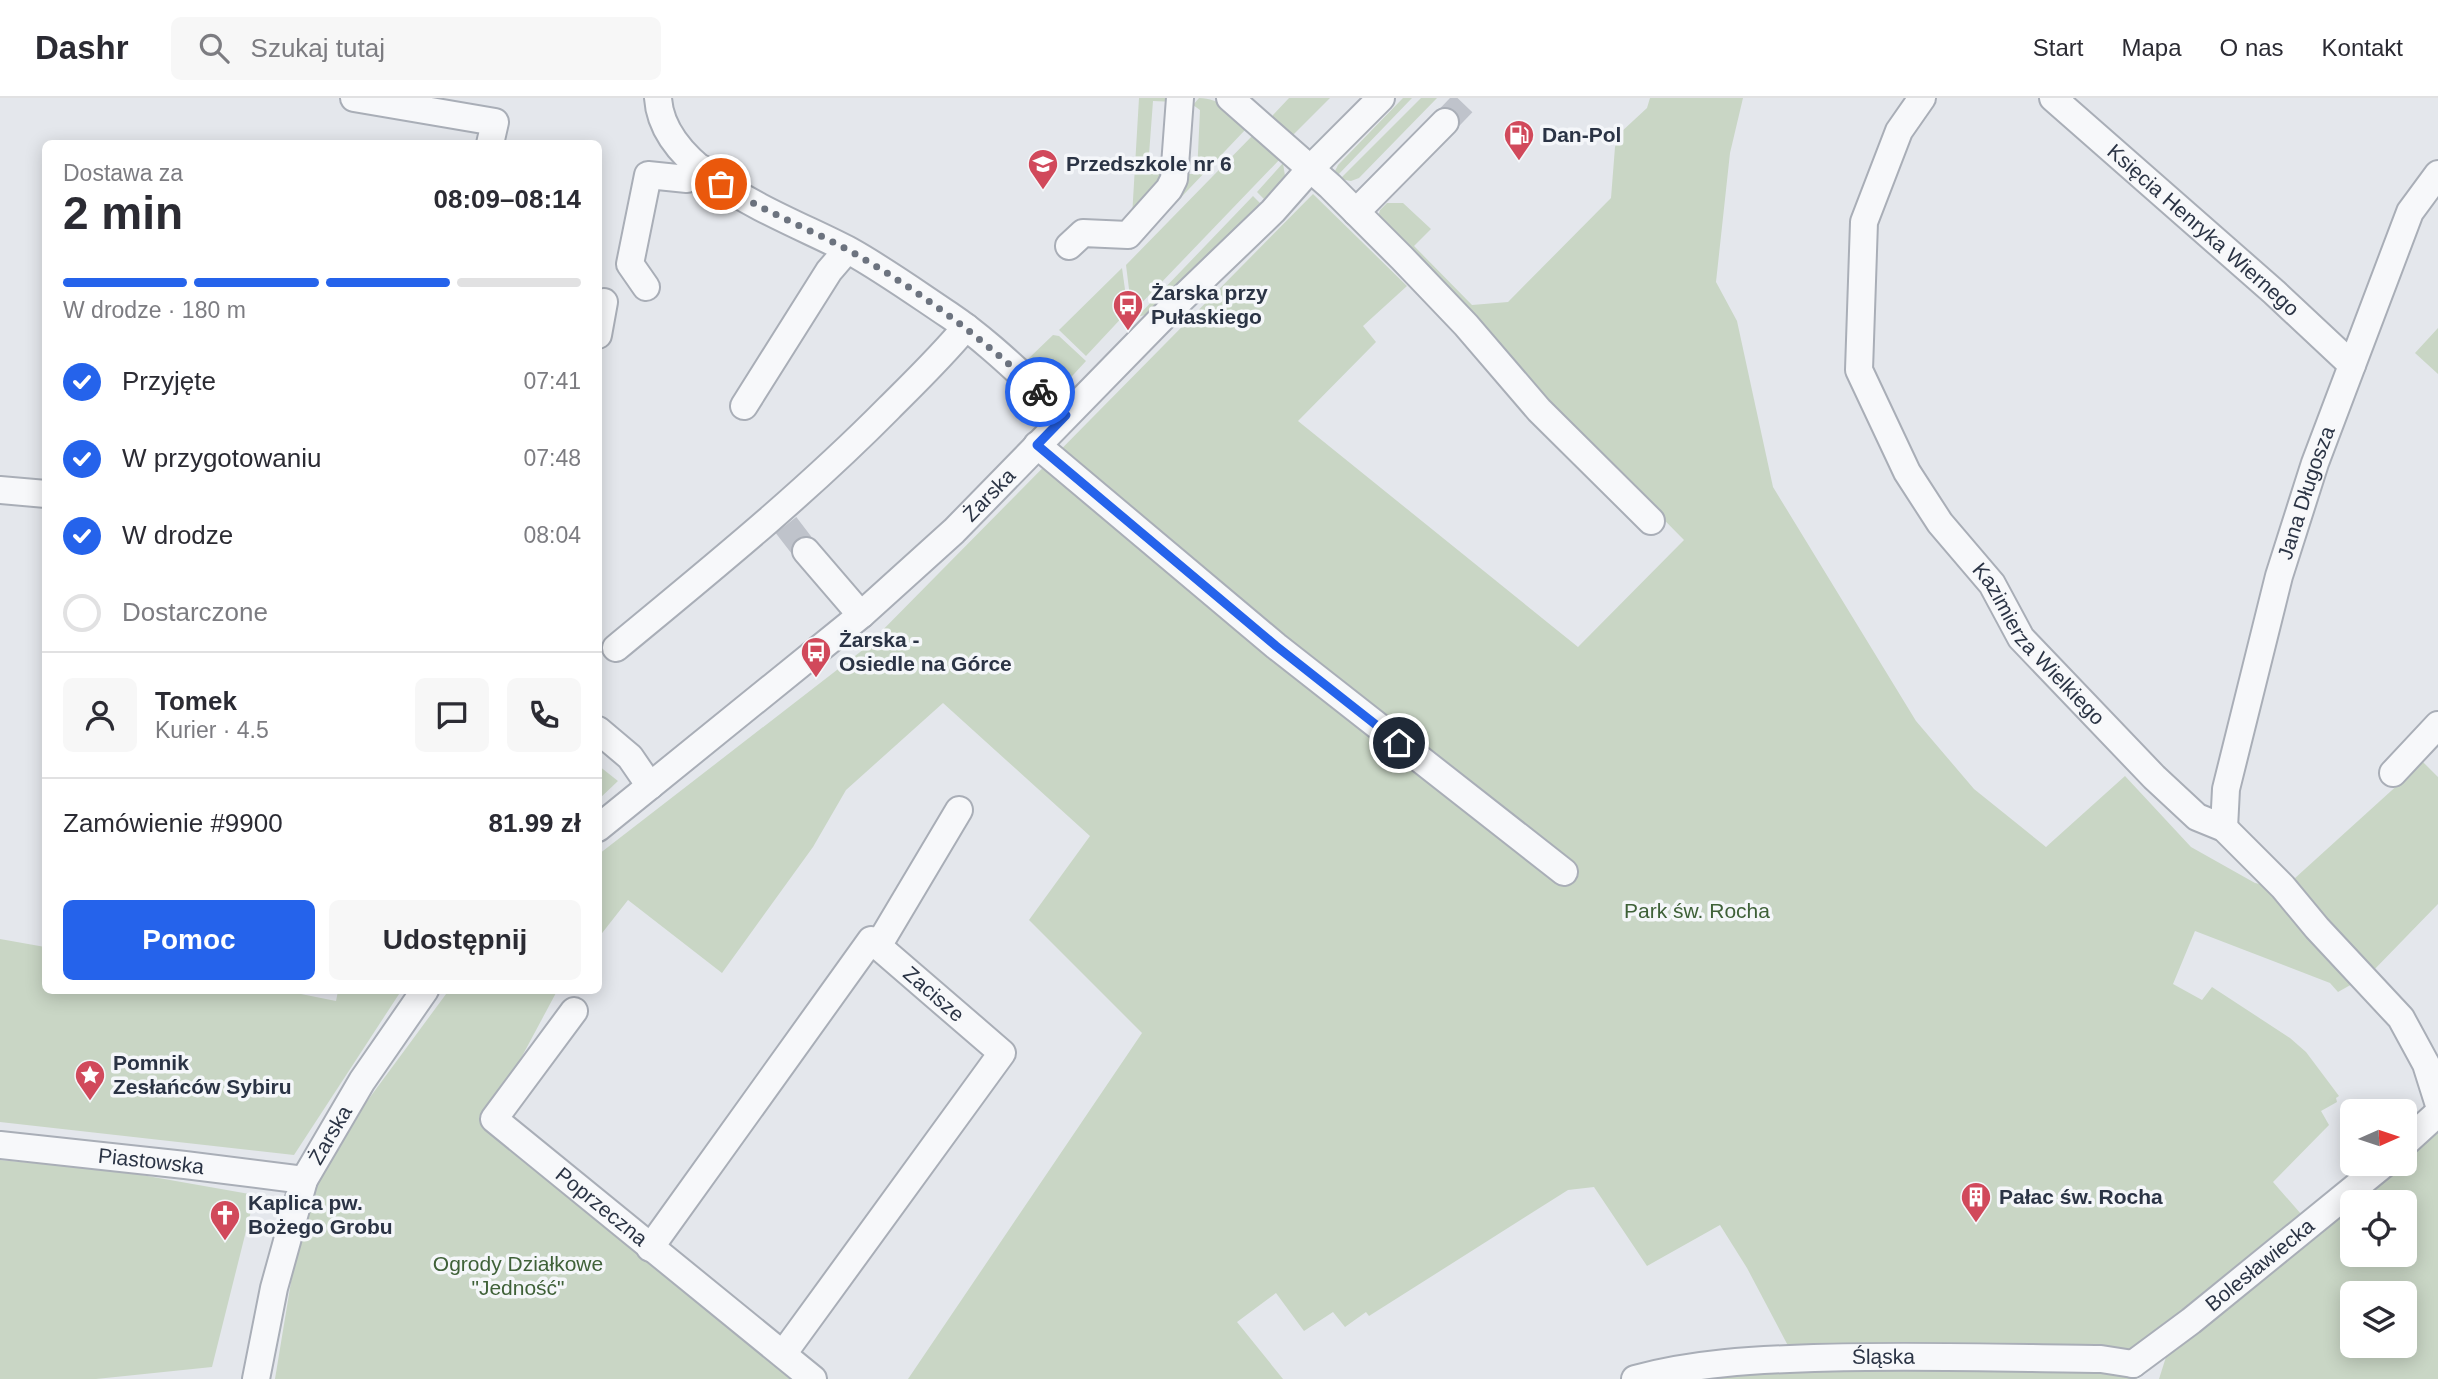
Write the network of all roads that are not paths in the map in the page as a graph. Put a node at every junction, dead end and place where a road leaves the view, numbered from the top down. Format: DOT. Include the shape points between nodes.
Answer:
graph roads {
  1 [pos="354,98"];
  2 [pos="658,98"];
  3 [pos="1180,98"];
  4 [pos="1230,98"];
  5 [pos="1381,98"];
  6 [pos="1922,98"];
  7 [pos="2053,98"];
  8 [pos="1445,122"];
  9 [pos="493,133"];
  10 [pos="1311,168"];
  11 [pos="702,169"];
  12 [pos="2438,174"];
  13 [pos="1356,212"];
  14 [pos="1069,246"];
  15 [pos="847,250"];
  16 [pos="646,287"];
  17 [pos="604,302"];
  18 [pos="602,313"];
  19 [pos="966,327"];
  20 [pos="2352,365"];
  21 [pos="744,406"];
  22 [pos="1066,415"];
  23 [pos="1037,445"];
  24 [pos="0,490"];
  25 [pos="42,494"];
  26 [pos="1651,520"];
  27 [pos="806,551"];
  28 [pos="861,615"];
  29 [pos="616,648"];
  30 [pos="2438,725"];
  31 [pos="602,733"];
  32 [pos="2393,773"];
  33 [pos="650,786"];
  34 [pos="959,810"];
  35 [pos="602,825"];
  36 [pos="2224,828"];
  37 [pos="1564,872"];
  38 [pos="878,946"];
  39 [pos="422,994"];
  40 [pos="574,1011"];
  41 [pos="2438,1102"];
  42 [pos="2438,1113"];
  43 [pos="2417,1132"];
  44 [pos="0,1146"];
  45 [pos="2369,1176"];
  46 [pos="304,1180"];
  47 [pos="650,1248"];
  48 [pos="783,1354"];
  49 [pos="2136,1371"];
  50 [pos="256,1379"];
  51 [pos="813,1379"];
  52 [pos="1635,1379"];
  1 -- 9 [label="street"];
  2 -- 11 [label="street" via="667,131"];
  3 -- 14 [label="street" via="1174,179 1169,189 1128,235 1083,233"];
  4 -- 10 [label="street"];
  5 -- 10 [label="street, Żarska"];
  6 -- 36 [label="street, Kazimierza Wielkiego" via="1899,131 1864,222 1859,370 1907,472 1940,523 1992,584 2021,638 2154,777 2197,817"];
  7 -- 20 [label="street, Księcia Henryka Wiernego"];
  8 -- 13 [label="street"];
  10 -- 13 [label="street"];
  10 -- 22 [label="street, Żarska"];
  11 -- 15 [label="street" via="737,195"];
  11 -- 16 [label="street" via="687,179 648,176 630,264"];
  12 -- 20 [label="street, Jana Długosza" via="2410,212"];
  13 -- 26 [label="street" via="1466,325 1539,410"];
  15 -- 19 [label="street"];
  15 -- 21 [label="street"];
  17 -- 18 [label="street"];
  19 -- 22 [label="street"];
  19 -- 29 [label="street" via="782,519"];
  20 -- 36 [label="street, Jana Długosza" via="2279,576 2227,789"];
  22 -- 23 [label="street, Żarska"];
  23 -- 28 [label="street, Żarska" via="954,531"];
  23 -- 37 [label="street" via="1276,646"];
  24 -- 25 [label="street"];
  27 -- 28 [label="street"];
  28 -- 33 [label="street, Żarska"];
  30 -- 32 [label="street"];
  31 -- 33 [label="street" via="630,757"];
  33 -- 35 [label="street, Żarska"];
  34 -- 38 [label="street"];
  36 -- 41 [label="street, Kazimierza Wielkiego" via="2401,1018 2426,1064"];
  38 -- 47 [label="street" via="871,940"];
  38 -- 48 [label="street, Zacisze" via="1002,1053"];
  39 -- 46 [label="street, Żarska" via="362,1081"];
  40 -- 47 [label="street, Poprzeczna" via="494,1119"];
  42 -- 43 [label="street"];
  44 -- 46 [label="street, Piastowska"];
  45 -- 49 [label="street, Bolesławiecka"];
  46 -- 50 [label="street, Żarska" via="274,1288"];
  47 -- 48 [label="street, Poprzeczna"];
  48 -- 51 [label="street, Poprzeczna"];
  49 -- 52 [label="street, Śląska" via="2101,1359 1832,1357 1719,1362"];
}
